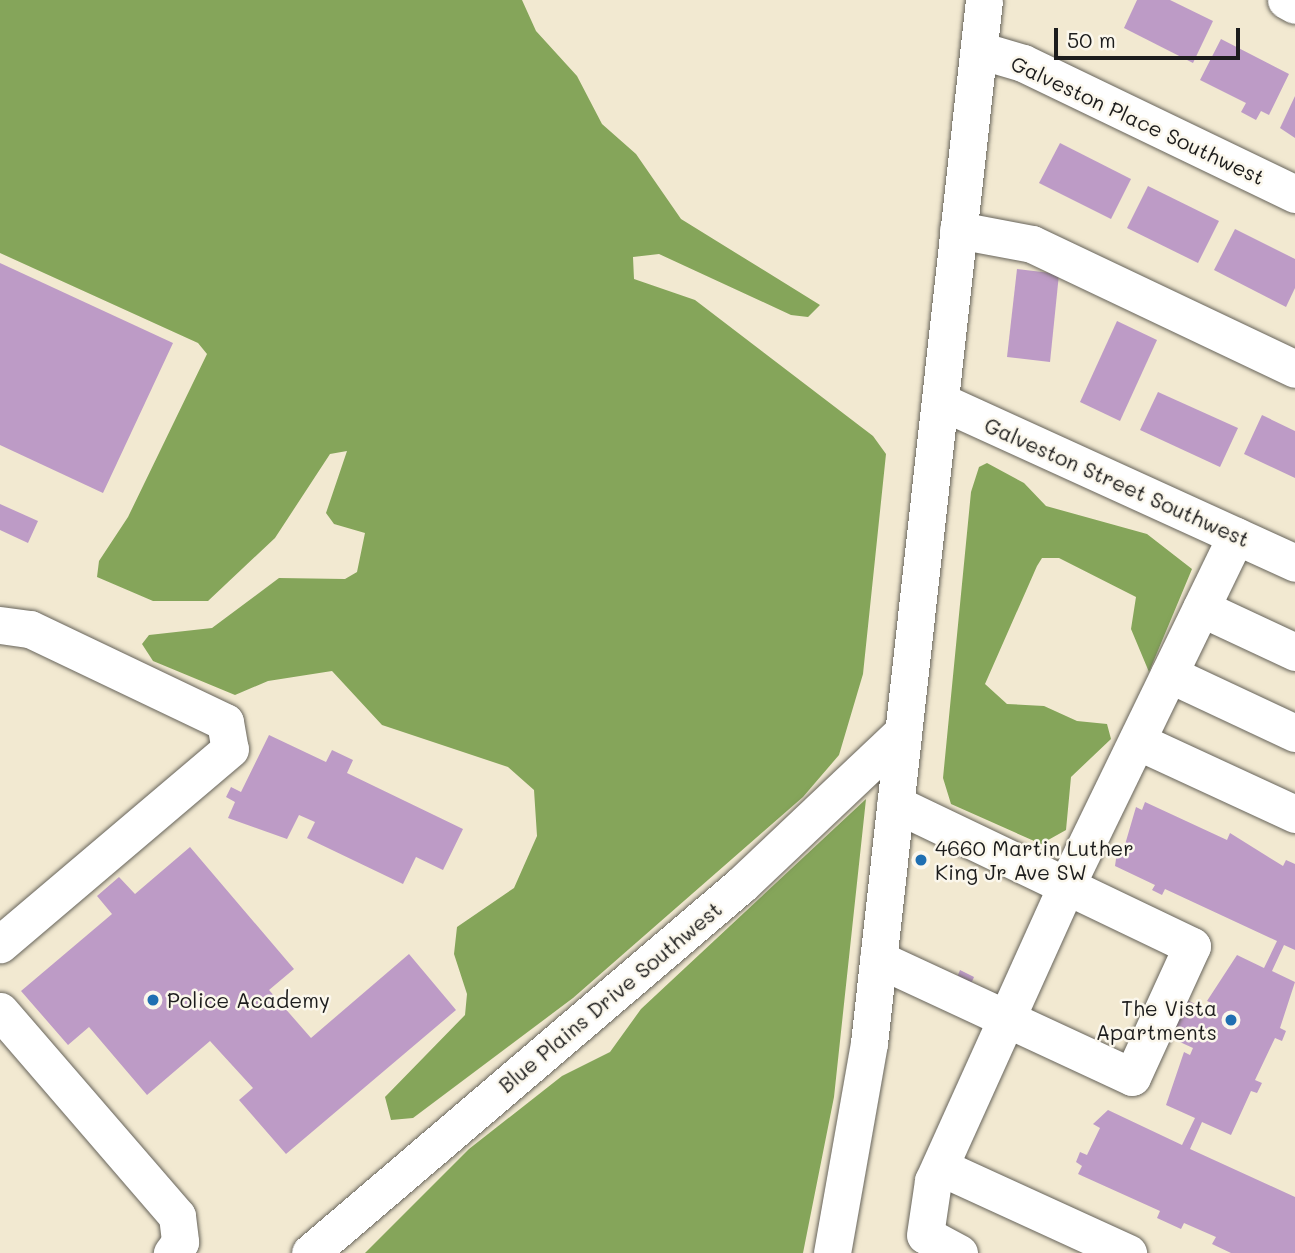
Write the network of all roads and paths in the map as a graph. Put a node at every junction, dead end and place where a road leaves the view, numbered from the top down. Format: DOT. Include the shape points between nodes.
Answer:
graph roads {
  1 [pos="984,0"];
  2 [pos="1286,0"];
  3 [pos="1295,5"];
  4 [pos="979,50"];
  5 [pos="1295,194"];
  6 [pos="958,230"];
  7 [pos="1295,369"];
  8 [pos="940,401"];
  9 [pos="1236,536"];
  10 [pos="1295,563"];
  11 [pos="1201,608"];
  12 [pos="0,625"];
  13 [pos="1295,652"];
  14 [pos="1169,674"];
  15 [pos="903,732"];
  16 [pos="1295,733"];
  17 [pos="1137,741"];
  18 [pos="895,804"];
  19 [pos="1295,814"];
  20 [pos="1066,886"];
  21 [pos="0,944"];
  22 [pos="878,959"];
  23 [pos="0,1011"];
  24 [pos="1006,1019"];
  25 [pos="940,1167"];
  26 [pos="172,1253"];
  27 [pos="310,1253"];
  28 [pos="832,1253"];
  29 [pos="959,1253"];
  30 [pos="1128,1253"];
  1 -- 4 [label="street"];
  2 -- 3 [label="street"];
  4 -- 5 [label="street, Galveston Place Southwest" via="1023,63"];
  4 -- 6 [label="street"];
  6 -- 7 [label="street" via="1032,244"];
  6 -- 8 [label="street"];
  8 -- 9 [label="street, Galveston Street Southwest"];
  8 -- 15 [label="street"];
  9 -- 10 [label="street, Galveston Street Southwest"];
  9 -- 11 [label="street"];
  11 -- 13 [label="street"];
  11 -- 14 [label="street"];
  12 -- 21 [label="street" via="30,629 225,722 230,750"];
  14 -- 16 [label="street"];
  14 -- 17 [label="street"];
  15 -- 18 [label="street"];
  15 -- 27 [label="street, Blue Plains Drive Southwest" via="742,884"];
  17 -- 19 [label="street"];
  17 -- 20 [label="street"];
  18 -- 20 [label="street"];
  18 -- 22 [label="street"];
  20 -- 24 [label="street"];
  20 -- 24 [label="street" via="1192,946 1132,1077"];
  22 -- 24 [label="street"];
  22 -- 28 [label="street" via="859,1116"];
  23 -- 26 [label="street" via="177,1216 180,1242"];
  24 -- 25 [label="street"];
  25 -- 29 [label="street" via="922,1222 925,1235"];
  25 -- 30 [label="street"];
}
